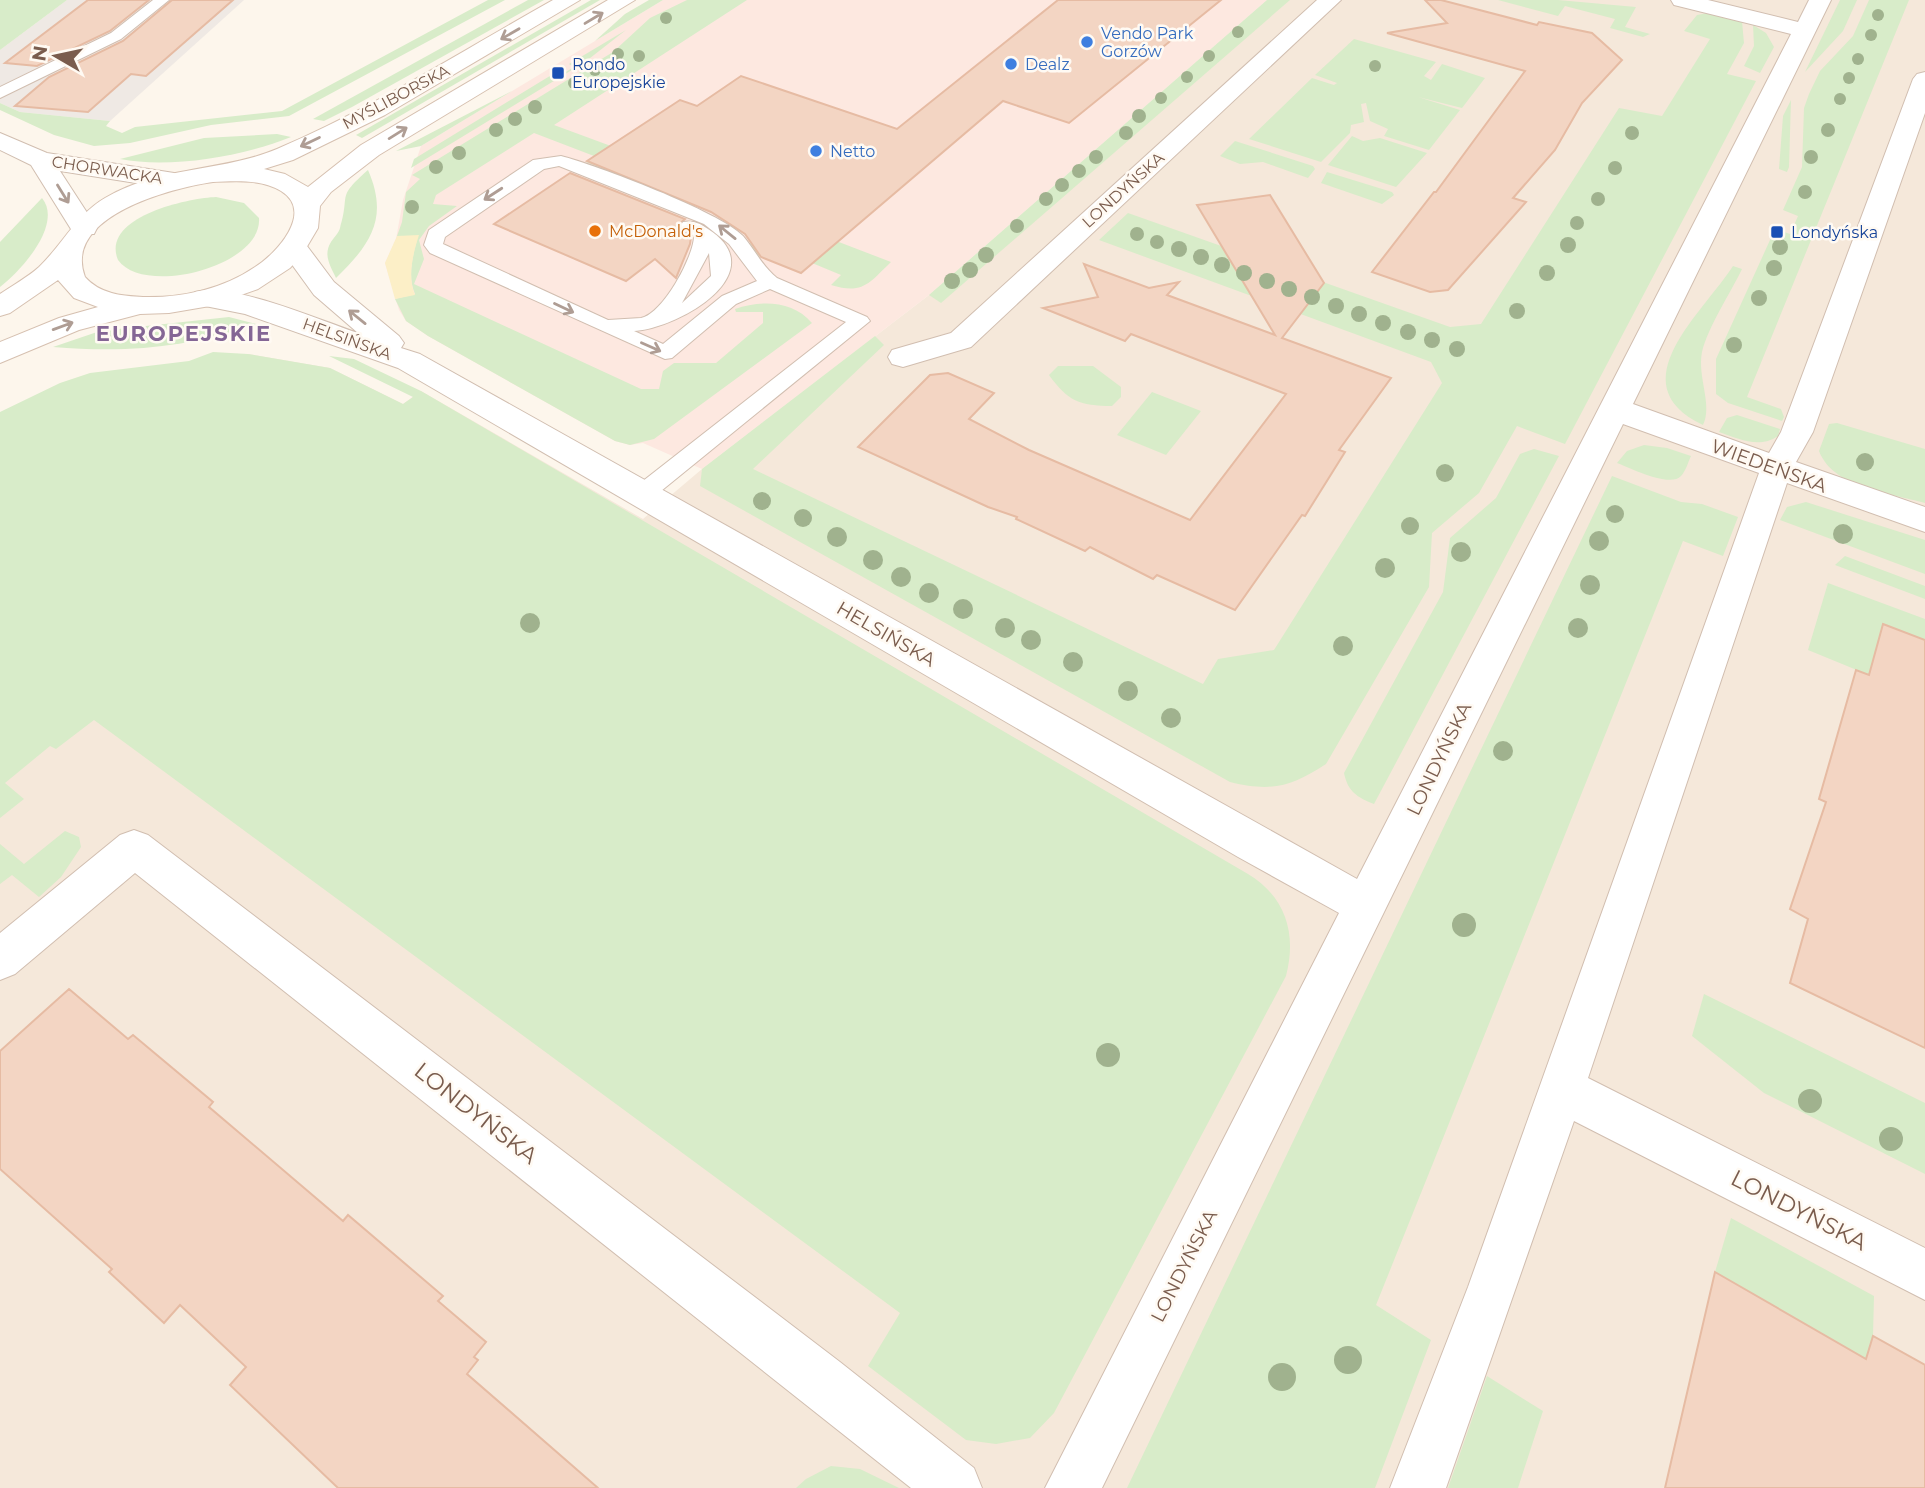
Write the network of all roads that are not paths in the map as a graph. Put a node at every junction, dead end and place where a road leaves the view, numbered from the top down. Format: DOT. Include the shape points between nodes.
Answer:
graph roads {
  1 [pos="162,0"];
  2 [pos="569,0"];
  3 [pos="624,0"];
  4 [pos="1330,0"];
  5 [pos="1682,0"];
  6 [pos="1820,0"];
  7 [pos="1805,31"];
  8 [pos="1925,79"];
  9 [pos="0,93"];
  10 [pos="0,140"];
  11 [pos="40,160"];
  12 [pos="526,172"];
  13 [pos="214,174"];
  14 [pos="174,181"];
  15 [pos="307,205"];
  16 [pos="704,233"];
  17 [pos="76,239"];
  18 [pos="294,248"];
  19 [pos="770,282"];
  20 [pos="205,298"];
  21 [pos="140,306"];
  22 [pos="0,307"];
  23 [pos="589,319"];
  24 [pos="647,324"];
  25 [pos="0,353"];
  26 [pos="903,357"];
  27 [pos="408,361"];
  28 [pos="1614,410"];
  29 [pos="1776,469"];
  30 [pos="642,494"];
  31 [pos="1925,520"];
  32 [pos="1365,905"];
  33 [pos="0,960"];
  34 [pos="1561,1088"];
  35 [pos="1925,1275"];
  36 [pos="954,1488"];
  37 [pos="1073,1488"];
  38 [pos="1418,1488"];
  1 -- 9 [label="lane" via="117,36"];
  2 -- 13 [label="street, MYŚLIBORSKA, one-way" via="410,92 284,155"];
  15 -- 3 [label="street, MYŚLIBORSKA, one-way" via="322,186 370,150"];
  4 -- 26 [label="street, LONDYŃSKA" via="961,340"];
  5 -- 7 [label="street"];
  6 -- 7 [label="street, LONDYŃSKA"];
  7 -- 28 [label="street, LONDYŃSKA"];
  8 -- 29 [label="street" via="1797,432"];
  10 -- 11 [label="street, CHORWACKA"];
  11 -- 14 [label="street, CHORWACKA"];
  11 -- 17 [label="street, CHORWACKA, one-way"];
  12 -- 16 [label="lane" via="548,169"];
  19 -- 12 [label="lane, one-way" via="736,240 710,220 561,161 544,161"];
  12 -- 23 [label="lane, one-way" via="441,229 433,245"];
  13 -- 14 [label="street"];
  13 -- 15 [label="street" via="275,179 296,190"];
  14 -- 17 [label="street" via="122,200"];
  15 -- 18 [label="street" via="305,226"];
  16 -- 24 [label="lane" via="703,247 671,304"];
  16 -- 24 [label="lane" via="722,258 718,278 684,312"];
  17 -- 21 [label="street" via="69,271 80,289 105,301"];
  17 -- 22 [label="street" via="48,274"];
  18 -- 20 [label="street" via="257,277"];
  27 -- 18 [label="street, HELSIŃSKA, one-way" via="336,300"];
  23 -- 19 [label="lane, one-way" via="665,353 729,300"];
  19 -- 30 [label="lane" via="860,321"];
  20 -- 21 [label="street"];
  20 -- 27 [label="street, HELSIŃSKA" via="251,306"];
  25 -- 21 [label="street, one-way" via="80,320"];
  23 -- 24 [label="lane"];
  27 -- 30 [label="street, HELSIŃSKA"];
  28 -- 29 [label="street, WIEDEŃSKA"];
  28 -- 32 [label="street, LONDYŃSKA"];
  29 -- 31 [label="street, WIEDEŃSKA"];
  29 -- 34 [label="street"];
  30 -- 32 [label="street, HELSIŃSKA" via="1240,838"];
  32 -- 37 [label="street, LONDYŃSKA"];
  33 -- 36 [label="street, LONDYŃSKA" via="134,848"];
  34 -- 35 [label="street, LONDYŃSKA"];
  34 -- 38 [label="street"];
}
